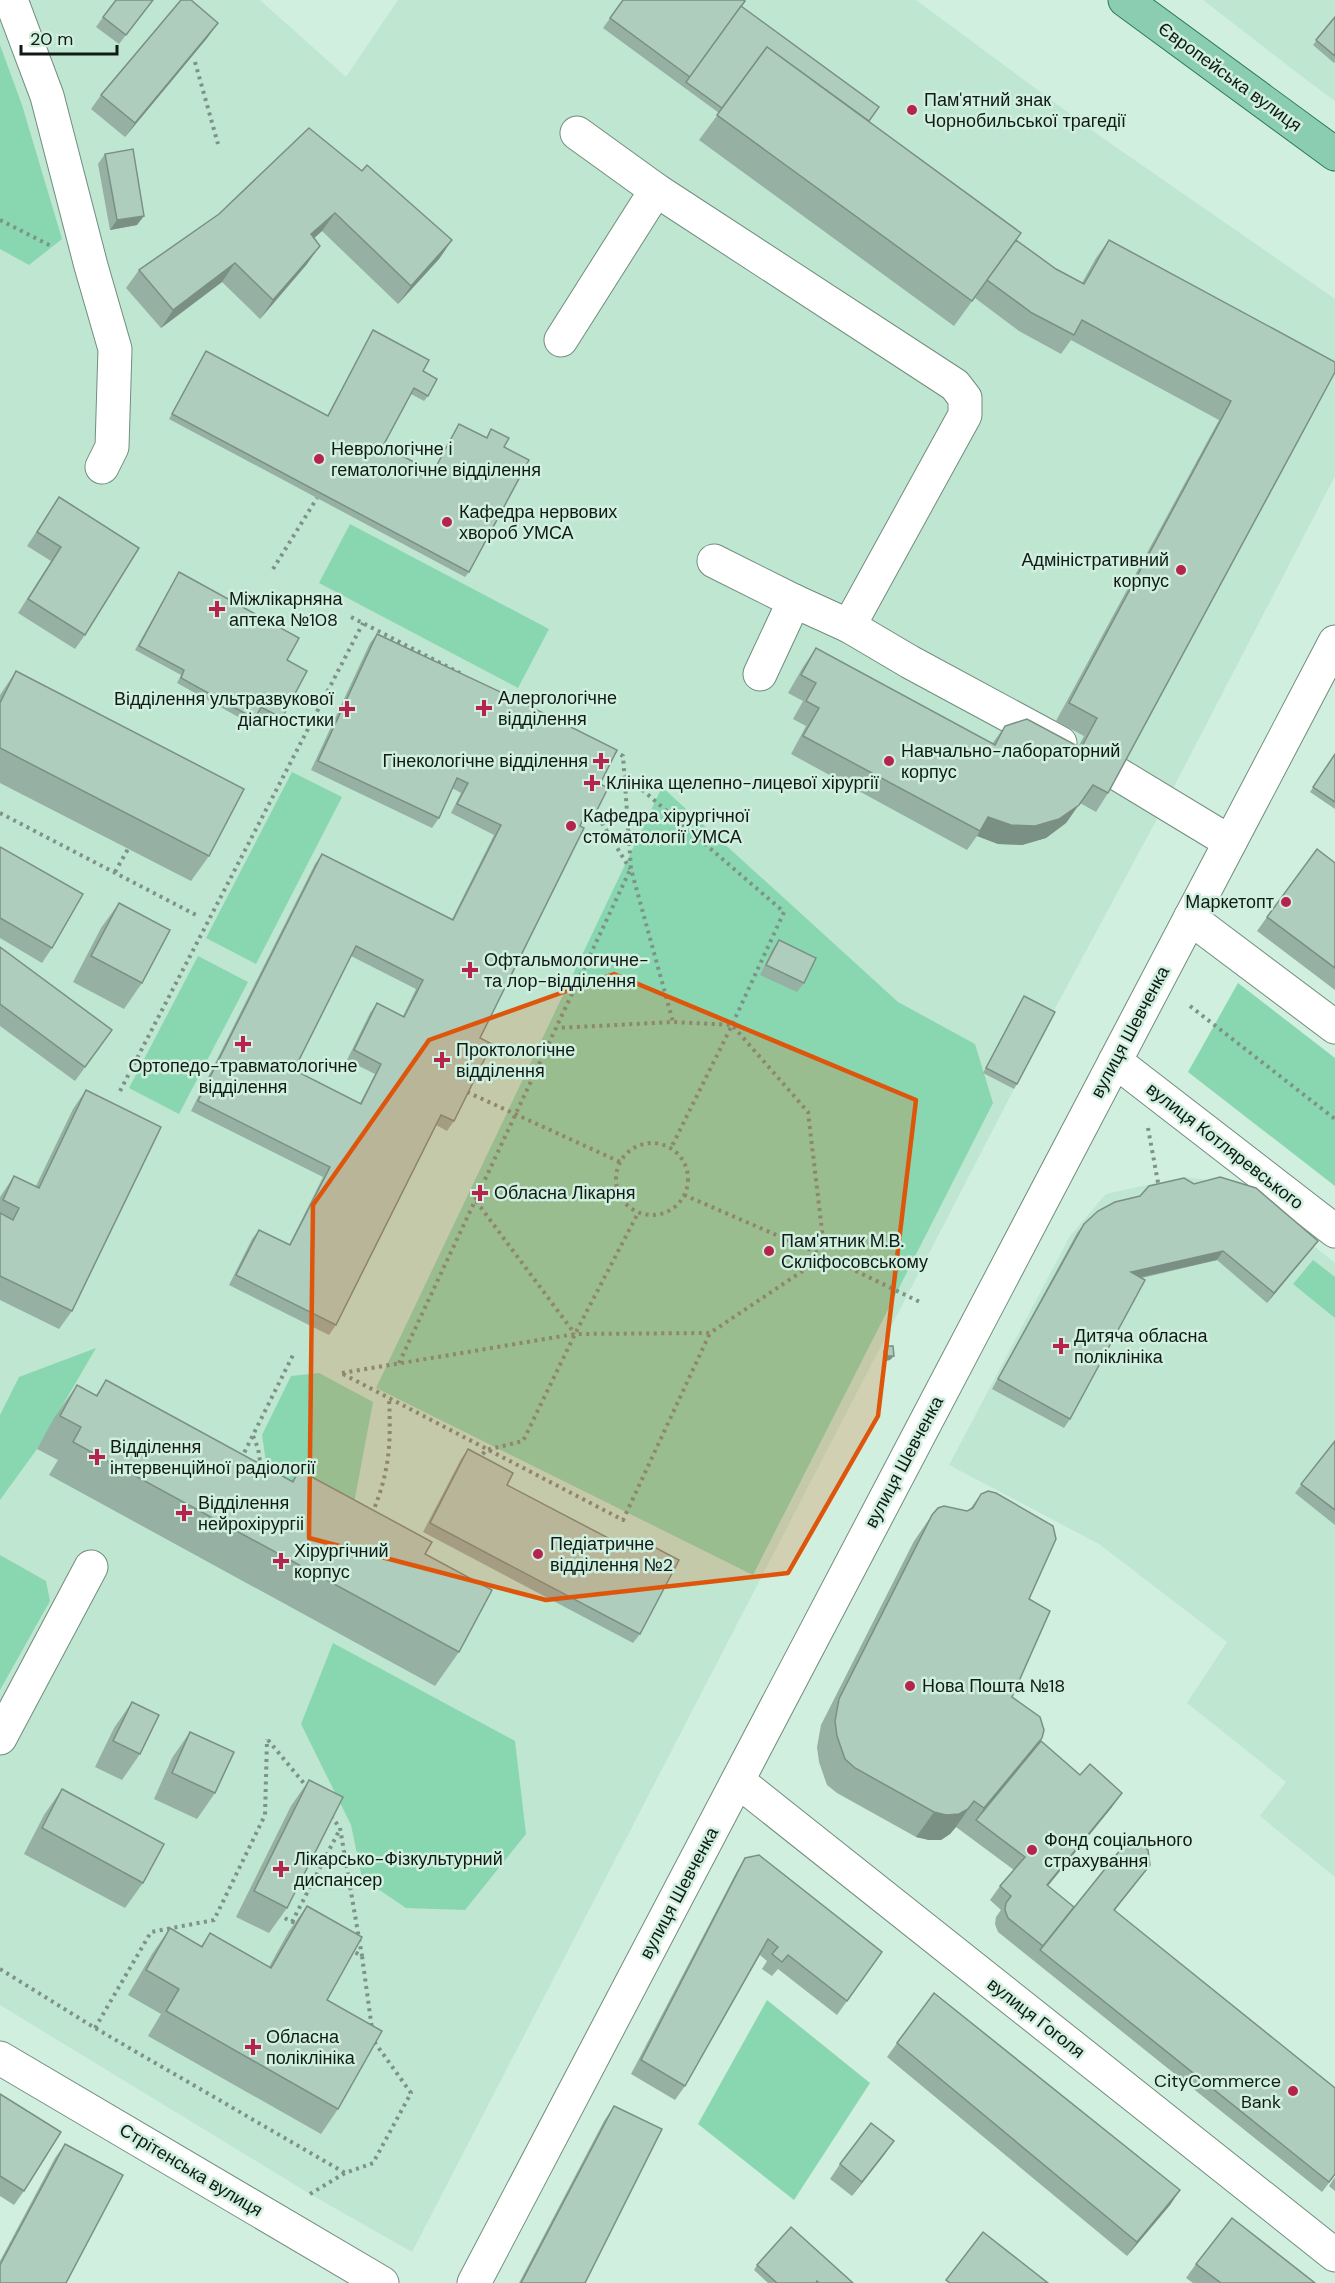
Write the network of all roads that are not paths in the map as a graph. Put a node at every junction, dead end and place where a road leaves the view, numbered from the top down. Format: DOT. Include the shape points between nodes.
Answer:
graph roads {
  1 [pos="11,0"];
  2 [pos="1125,0"];
  3 [pos="577,133"];
  4 [pos="1335,154"];
  5 [pos="656,190"];
  6 [pos="561,340"];
  7 [pos="102,467"];
  8 [pos="714,561"];
  9 [pos="794,601"];
  10 [pos="849,626"];
  11 [pos="1335,642"];
  12 [pos="760,674"];
  13 [pos="1075,752"];
  14 [pos="1116,773"];
  15 [pos="1230,842"];
  16 [pos="1190,918"];
  17 [pos="1335,1027"];
  18 [pos="1115,1061"];
  19 [pos="1335,1231"];
  20 [pos="91,1567"];
  21 [pos="0,1738"];
  22 [pos="738,1780"];
  23 [pos="0,2058"];
  24 [pos="1335,2255"];
  25 [pos="382,2283"];
  26 [pos="474,2283"];
  1 -- 7 [label="street" via="47,96 115,350 112,447"];
  2 -- 4 [label="main road, Європейська вулиця"];
  3 -- 5 [label="street"];
  5 -- 6 [label="street"];
  5 -- 10 [label="street" via="955,386 965,398 965,415"];
  8 -- 9 [label="street"];
  9 -- 10 [label="street"];
  9 -- 12 [label="street"];
  10 -- 13 [label="street"];
  11 -- 15 [label="street, вулиця Шевченка"];
  14 -- 15 [label="street"];
  15 -- 16 [label="street, вулиця Шевченка"];
  16 -- 17 [label="street"];
  16 -- 18 [label="street, вулиця Шевченка"];
  18 -- 19 [label="street, вулиця Котляревського"];
  18 -- 22 [label="street, вулиця Шевченка"];
  20 -- 21 [label="street"];
  22 -- 24 [label="street, вулиця Гоголя"];
  22 -- 26 [label="street, вулиця Шевченка"];
  23 -- 25 [label="street, Стрітенська вулиця"];
}
